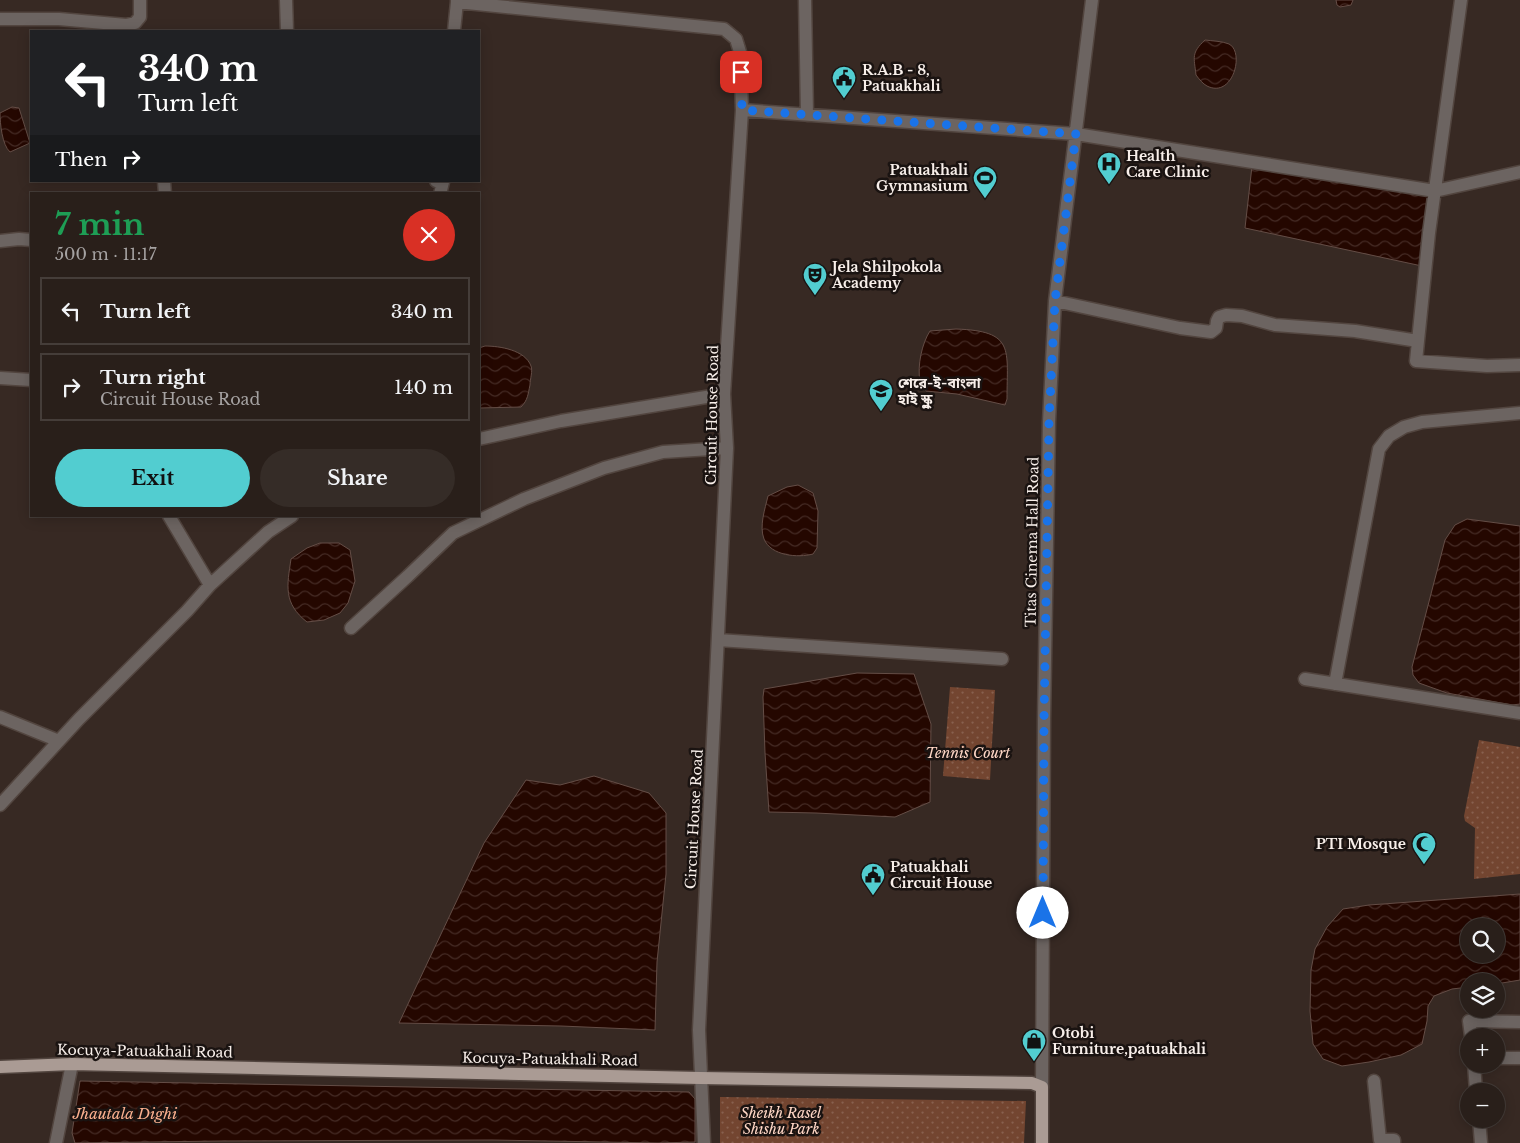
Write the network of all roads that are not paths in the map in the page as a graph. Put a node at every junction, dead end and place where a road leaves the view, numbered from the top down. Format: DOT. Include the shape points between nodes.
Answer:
graph roads {
  1 [pos="140,0"];
  2 [pos="286,0"];
  3 [pos="805,0"];
  4 [pos="1092,0"];
  5 [pos="1461,0"];
  6 [pos="457,1"];
  7 [pos="0,19"];
  8 [pos="287,30"];
  9 [pos="454,30"];
  10 [pos="742,110"];
  11 [pos="807,115"];
  12 [pos="1076,134"];
  13 [pos="1520,172"];
  14 [pos="1435,190"];
  15 [pos="30,240"];
  16 [pos="0,241"];
  17 [pos="1055,301"];
  18 [pos="1418,340"];
  19 [pos="1520,365"];
  20 [pos="0,378"];
  21 [pos="30,380"];
  22 [pos="724,394"];
  23 [pos="1520,413"];
  24 [pos="480,439"];
  25 [pos="727,448"];
  26 [pos="170,517"];
  27 [pos="290,517"];
  28 [pos="210,585"];
  29 [pos="350,628"];
  30 [pos="718,640"];
  31 [pos="1002,659"];
  32 [pos="1305,679"];
  33 [pos="1334,684"];
  34 [pos="1520,713"];
  35 [pos="0,717"];
  36 [pos="58,741"];
  37 [pos="0,805"];
  38 [pos="1520,1022"];
  39 [pos="1470,1028"];
  40 [pos="1505,1058"];
  41 [pos="1520,1058"];
  42 [pos="72,1064"];
  43 [pos="0,1067"];
  44 [pos="700,1078"];
  45 [pos="1374,1081"];
  46 [pos="1042,1087"];
  47 [pos="1480,1128"];
  48 [pos="56,1143"];
  49 [pos="704,1143"];
  50 [pos="1042,1143"];
  51 [pos="1394,1143"];
  52 [pos="1481,1143"];
  1 -- 7 [label="street" via="140,17 135,23 126,25"];
  2 -- 8 [label="street"];
  3 -- 11 [label="street"];
  4 -- 12 [label="street, Titas Cinema Hall Road"];
  5 -- 14 [label="street"];
  6 -- 9 [label="street"];
  6 -- 10 [label="street, Circuit House Road" via="724,29 736,39 740,52"];
  10 -- 11 [label="street"];
  10 -- 22 [label="street, Circuit House Road"];
  11 -- 12 [label="street"];
  12 -- 14 [label="street"];
  12 -- 17 [label="street, Titas Cinema Hall Road"];
  13 -- 14 [label="street"];
  14 -- 18 [label="street"];
  15 -- 16 [label="street"];
  17 -- 18 [label="street" via="1211,332 1216,328 1219,317 1226,315 1275,325"];
  17 -- 46 [label="street, Titas Cinema Hall Road" via="1049,422 1044,700"];
  18 -- 19 [label="street" via="1416,361"];
  20 -- 21 [label="street"];
  22 -- 24 [label="street" via="561,421"];
  22 -- 25 [label="street, Circuit House Road"];
  23 -- 33 [label="street" via="1422,422 1404,427 1379,449"];
  25 -- 29 [label="street" via="663,452 604,468 524,499 453,533"];
  25 -- 30 [label="street, Circuit House Road"];
  26 -- 28 [label="street"];
  27 -- 28 [label="street" via="268,532"];
  28 -- 36 [label="street"];
  30 -- 31 [label="street"];
  30 -- 44 [label="street, Circuit House Road" via="700,1011"];
  32 -- 33 [label="street"];
  33 -- 34 [label="street"];
  35 -- 36 [label="street"];
  36 -- 37 [label="street"];
  38 -- 39 [label="street" via="1469,1021"];
  40 -- 41 [label="street"];
  42 -- 43 [label="main road, Kocuya-Patuakhali Road"];
  42 -- 44 [label="main road, Kocuya-Patuakhali Road"];
  42 -- 48 [label="street"];
  44 -- 46 [label="main road, Kocuya-Patuakhali Road" via="1018,1082"];
  44 -- 49 [label="street, Circuit House Road"];
  45 -- 51 [label="street" via="1380,1140 1394,1140"];
  46 -- 50 [label="main road"];
  47 -- 52 [label="street"];
}
